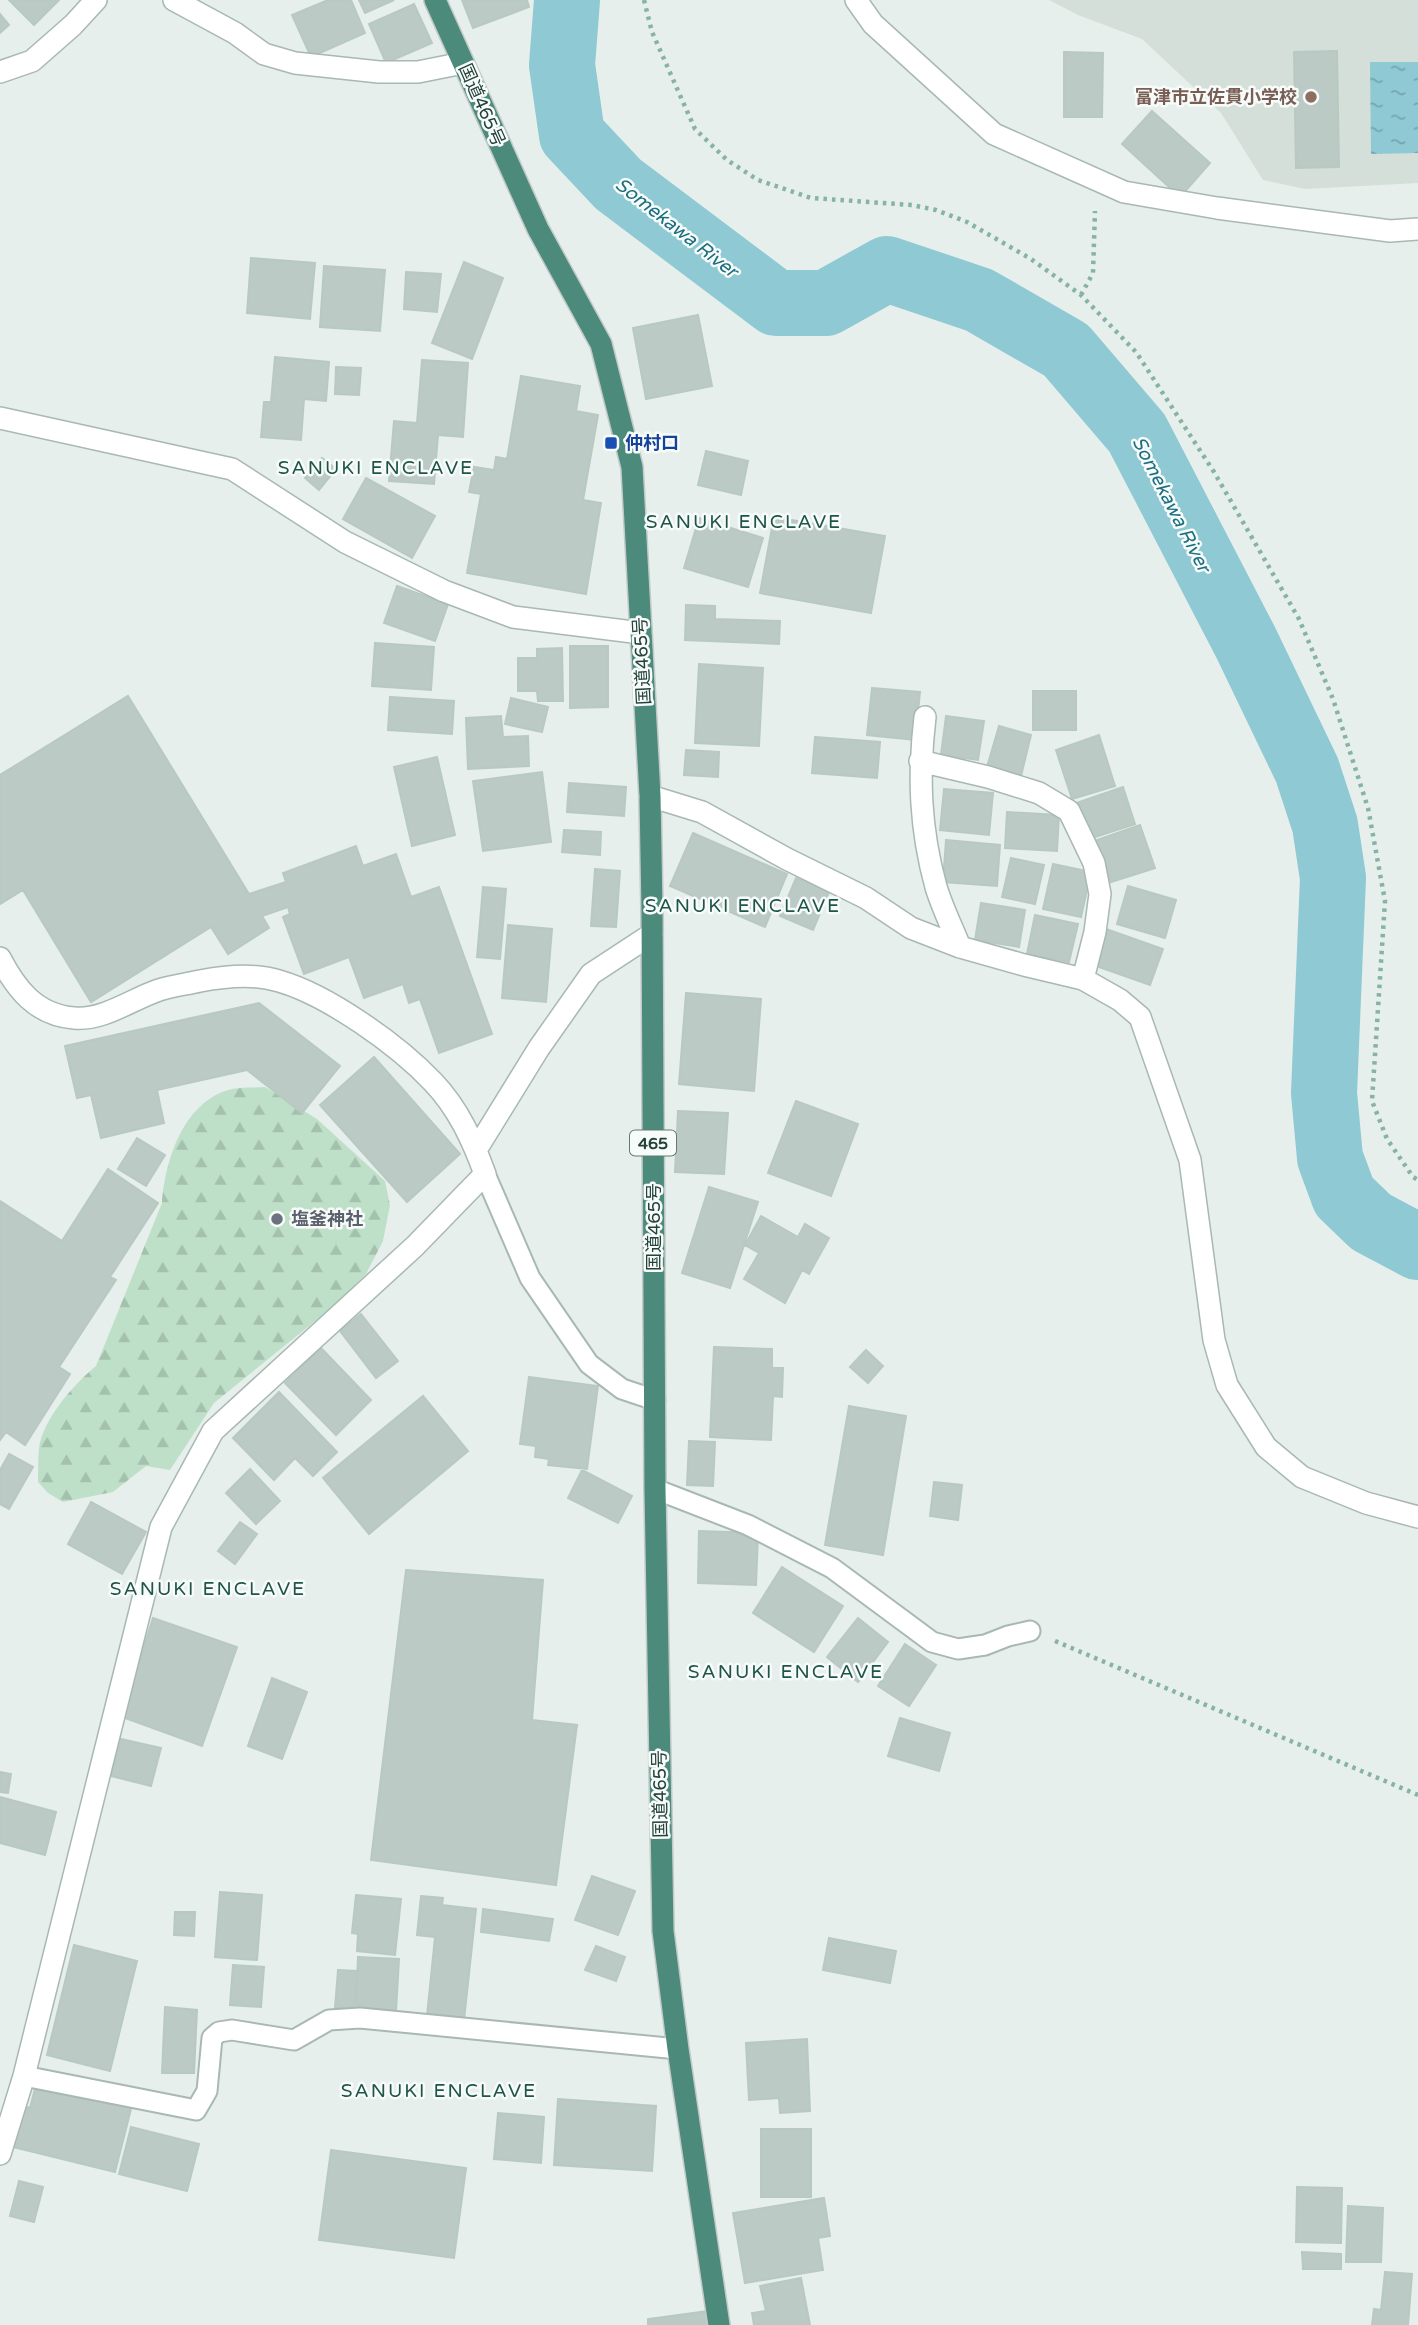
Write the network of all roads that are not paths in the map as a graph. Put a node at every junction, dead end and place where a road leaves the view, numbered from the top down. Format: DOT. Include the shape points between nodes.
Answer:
graph roads {
  1 [pos="96,0"];
  2 [pos="174,0"];
  3 [pos="435,0"];
  4 [pos="856,0"];
  5 [pos="463,63"];
  6 [pos="0,72"];
  7 [pos="1418,229"];
  8 [pos="0,418"];
  9 [pos="640,633"];
  10 [pos="925,717"];
  11 [pos="920,761"];
  12 [pos="650,796"];
  13 [pos="652,934"];
  14 [pos="960,947"];
  15 [pos="0,958"];
  16 [pos="1083,979"];
  17 [pos="6,984"];
  18 [pos="477,1150"];
  19 [pos="485,1174"];
  20 [pos="655,1400"];
  21 [pos="655,1489"];
  22 [pos="1418,1517"];
  23 [pos="1030,1630"];
  24 [pos="677,2049"];
  25 [pos="24,2076"];
  26 [pos="0,2154"];
  27 [pos="719,2325"];
  1 -- 6 [label="street" via="32,61"];
  2 -- 5 [label="street" via="264,54 295,63 418,72"];
  3 -- 5 [label="highway, 国道465号 / 465"];
  4 -- 7 [label="street" via="873,24 994,134 1124,192 1390,231"];
  5 -- 9 [label="highway, 国道465号 / 465" via="538,229 601,344 632,467"];
  8 -- 9 [label="street" via="232,469 345,542 444,591 513,617"];
  9 -- 12 [label="highway, 国道465号 / 465"];
  10 -- 11 [label="street"];
  11 -- 14 [label="street" via="922,821 937,888"];
  11 -- 16 [label="street" via="1039,793 1069,811 1094,863 1100,894"];
  12 -- 13 [label="highway, 国道465号 / 465"];
  12 -- 14 [label="street" via="702,812 866,898 911,928"];
  13 -- 18 [label="street" via="591,974"];
  13 -- 20 [label="highway, 国道465号 / 465"];
  14 -- 16 [label="street"];
  15 -- 17 [label="street"];
  16 -- 22 [label="street" via="1140,1017 1190,1160 1214,1340 1227,1385 1266,1447 1302,1477 1366,1503"];
  17 -- 18 [label="street" via="53,1013 75,1019 102,1014 159,990 202,981 234,975 278,980 316,996 396,1049 434,1083"];
  18 -- 19 [label="street"];
  19 -- 20 [label="lane" via="530,1278 589,1364 622,1389"];
  19 -- 25 [label="street" via="415,1246 213,1431 162,1527"];
  20 -- 21 [label="highway, 国道465号 / 465"];
  21 -- 23 [label="lane" via="748,1525 832,1568 932,1642 958,1649"];
  21 -- 24 [label="highway, 国道465号 / 465" via="663,1931"];
  24 -- 25 [label="lane" via="360,2018 329,2020 294,2040 219,2032 212,2038 207,2091 196,2110"];
  24 -- 27 [label="highway, 国道465号 / 465"];
  25 -- 26 [label="street"];
}
